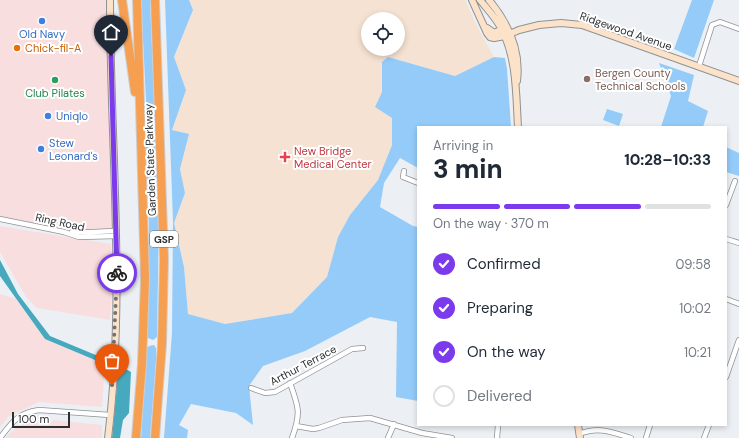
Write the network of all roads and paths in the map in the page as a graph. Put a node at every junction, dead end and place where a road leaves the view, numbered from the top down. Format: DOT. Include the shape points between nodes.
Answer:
graph roads {
  1 [pos="110,0"];
  2 [pos="122,0"];
  3 [pos="137,0"];
  4 [pos="155,0"];
  5 [pos="472,0"];
  6 [pos="480,0"];
  7 [pos="489,0"];
  8 [pos="739,29"];
  9 [pos="507,31"];
  10 [pos="698,66"];
  11 [pos="739,80"];
  12 [pos="518,126"];
  13 [pos="141,131"];
  14 [pos="404,171"];
  15 [pos="735,181"];
  16 [pos="417,183"];
  17 [pos="727,198"];
  18 [pos="0,219"];
  19 [pos="116,234"];
  20 [pos="727,239"];
  21 [pos="739,243"];
  22 [pos="727,300"];
  23 [pos="739,304"];
  24 [pos="739,340"];
  25 [pos="363,348"];
  26 [pos="727,374"];
  27 [pos="290,384"];
  28 [pos="251,388"];
  29 [pos="110,415"];
  30 [pos="394,424"];
  31 [pos="296,426"];
  32 [pos="498,426"];
  33 [pos="578,426"];
  34 [pos="650,426"];
  35 [pos="709,426"];
  36 [pos="579,436"];
  37 [pos="0,438"];
  38 [pos="108,438"];
  39 [pos="136,438"];
  40 [pos="155,438"];
  41 [pos="292,438"];
  42 [pos="388,438"];
  43 [pos="449,438"];
  44 [pos="497,438"];
  45 [pos="631,438"];
  46 [pos="646,438"];
  47 [pos="704,438"];
  1 -- 19 [label="street"];
  2 -- 13 [label="highway"];
  3 -- 13 [label="highway, Garden State Parkway / GSP"];
  4 -- 40 [label="highway, Garden State Parkway / GSP" via="164,266 162,344"];
  5 -- 9 [label="street" via="489,31"];
  6 -- 9 [label="street"];
  7 -- 9 [label="street"];
  8 -- 10 [label="street" via="720,22 712,25"];
  9 -- 10 [label="street, Ridgewood Avenue" via="550,23 577,24"];
  9 -- 12 [label="street" via="518,59"];
  10 -- 11 [label="street, Ridgewood Avenue"];
  13 -- 39 [label="highway, Garden State Parkway / GSP" via="144,301 142,371"];
  14 -- 16 [label="street" via="402,177"];
  15 -- 17 [label="street"];
  18 -- 19 [label="street, Ring Road" via="64,232 96,231"];
  19 -- 29 [label="street" via="114,357"];
  20 -- 21 [label="street"];
  22 -- 23 [label="street"];
  24 -- 26 [label="street"];
  25 -- 27 [label="street, Arthur Terrace" via="352,348"];
  27 -- 28 [label="street, Arthur Terrace" via="274,393"];
  27 -- 31 [label="street" via="298,409"];
  29 -- 37 [label="street" via="32,411 17,418"];
  29 -- 38 [label="street"];
  30 -- 31 [label="street" via="365,418 342,420 319,428"];
  30 -- 42 [label="street"];
  30 -- 43 [label="street"];
  31 -- 41 [label="street"];
  32 -- 44 [label="street"];
  33 -- 36 [label="street"];
  34 -- 46 [label="street"];
  35 -- 47 [label="street"];
  36 -- 45 [label="street" via="592,430 604,430"];
}
